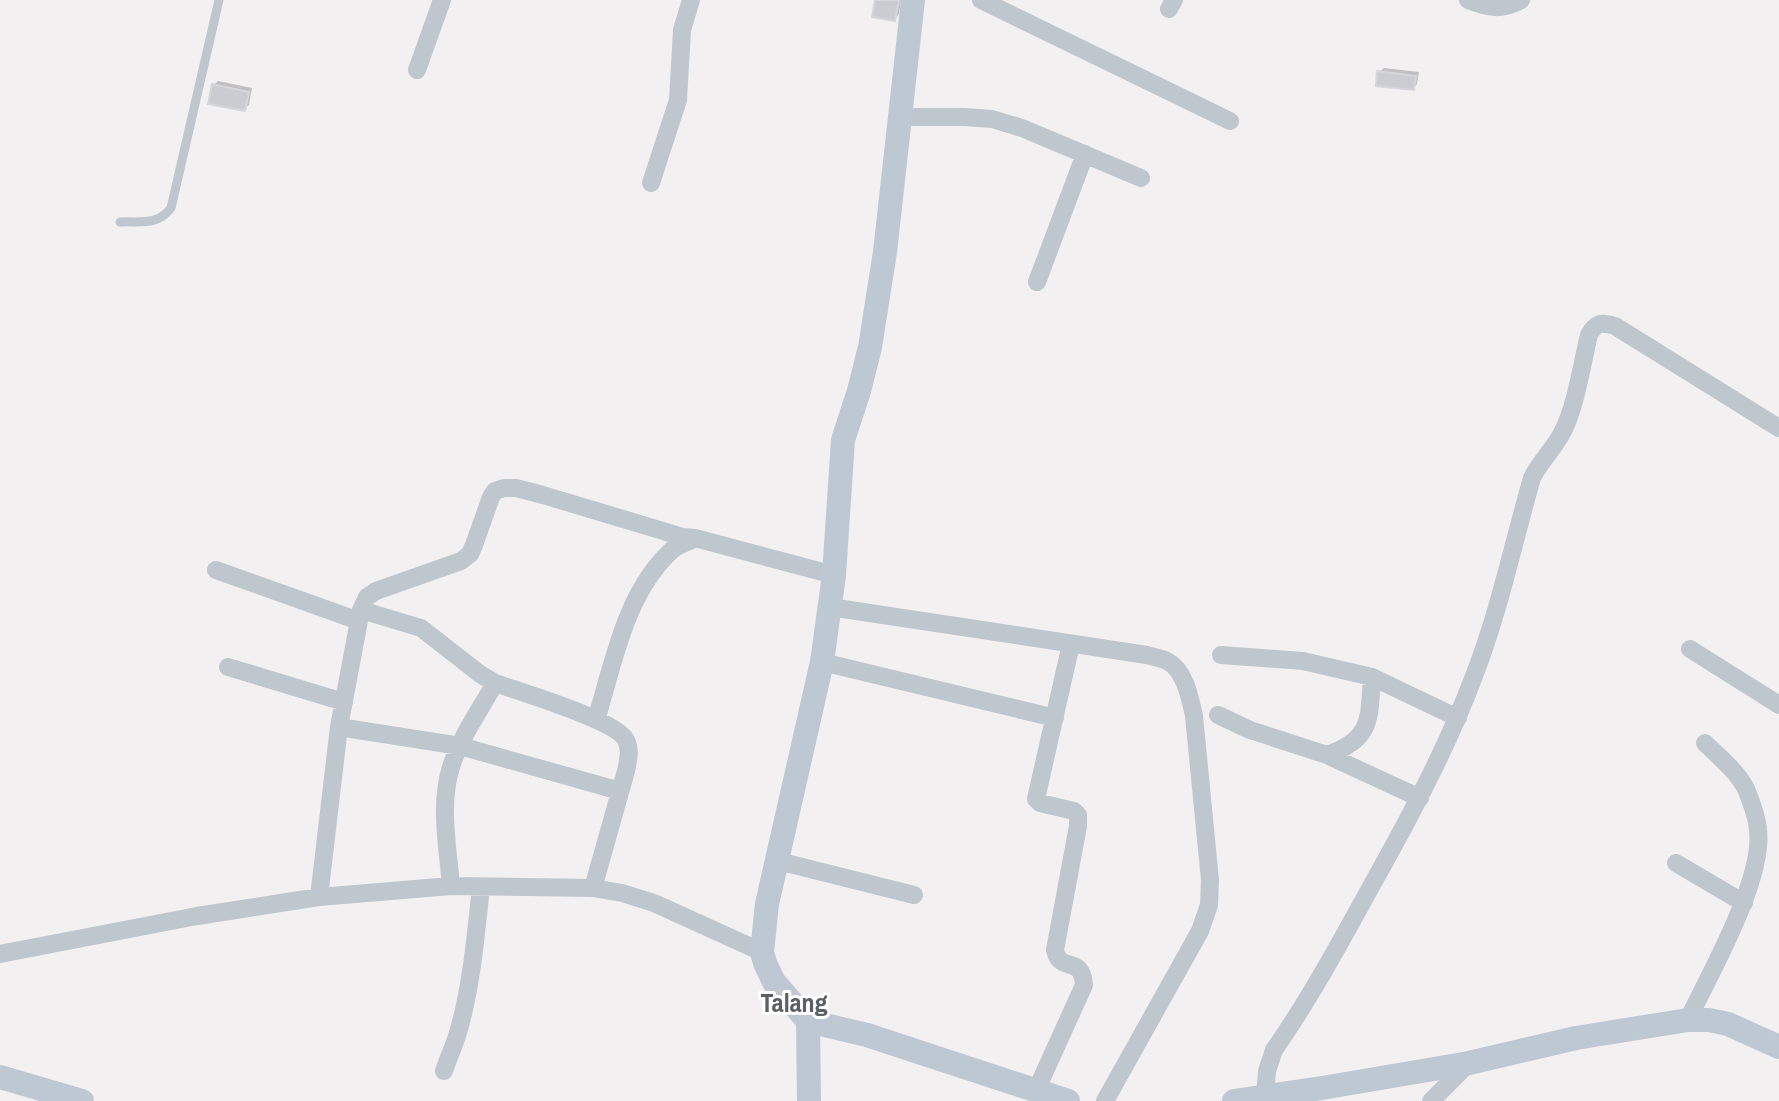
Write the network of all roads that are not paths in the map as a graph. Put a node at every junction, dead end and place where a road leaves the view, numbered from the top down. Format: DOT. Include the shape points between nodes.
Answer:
graph roads {
  1 [pos="219,0"];
  2 [pos="442,0"];
  3 [pos="691,0"];
  4 [pos="913,0"];
  5 [pos="981,0"];
  6 [pos="1468,0"];
  7 [pos="1521,0"];
  8 [pos="417,70"];
  9 [pos="901,117"];
  10 [pos="1230,121"];
  11 [pos="1085,154"];
  12 [pos="1141,178"];
  13 [pos="651,183"];
  14 [pos="120,222"];
  15 [pos="1037,282"];
  16 [pos="1779,428"];
  17 [pos="695,538"];
  18 [pos="216,570"];
  19 [pos="834,575"];
  20 [pos="830,607"];
  21 [pos="360,616"];
  22 [pos="1071,644"];
  23 [pos="1690,649"];
  24 [pos="1221,655"];
  25 [pos="822,662"];
  26 [pos="228,667"];
  27 [pos="1372,677"];
  28 [pos="495,683"];
  29 [pos="344,702"];
  30 [pos="1779,705"];
  31 [pos="1218,715"];
  32 [pos="1055,718"];
  33 [pos="1458,718"];
  34 [pos="596,720"];
  35 [pos="339,727"];
  36 [pos="1705,743"];
  37 [pos="460,746"];
  38 [pos="1327,755"];
  39 [pos="620,791"];
  40 [pos="1420,798"];
  41 [pos="778,861"];
  42 [pos="1676,863"];
  43 [pos="451,886"];
  44 [pos="481,887"];
  45 [pos="593,888"];
  46 [pos="914,895"];
  47 [pos="319,897"];
  48 [pos="1744,903"];
  49 [pos="762,952"];
  50 [pos="0,954"];
  51 [pos="1688,1020"];
  52 [pos="808,1021"];
  53 [pos="1779,1047"];
  54 [pos="1469,1063"];
  55 [pos="444,1071"];
  56 [pos="0,1077"];
  57 [pos="1036,1091"];
  58 [pos="1265,1097"];
  59 [pos="82,1101"];
  60 [pos="809,1101"];
  61 [pos="1068,1101"];
  62 [pos="1105,1101"];
  63 [pos="1234,1101"];
  64 [pos="1431,1101"];
  1 -- 14 [label="lane" via="171,208 156,221"];
  2 -- 8 [label="street"];
  3 -- 13 [label="street" via="682,30 678,100"];
  4 -- 9 [label="street"];
  5 -- 10 [label="street"];
  6 -- 7 [label="street" via="1498,7"];
  9 -- 11 [label="street" via="992,119"];
  9 -- 19 [label="street" via="870,347 843,440"];
  11 -- 12 [label="street"];
  11 -- 15 [label="street"];
  16 -- 33 [label="street" via="1615,326 1593,327 1568,421 1532,478"];
  17 -- 19 [label="street"];
  17 -- 21 [label="street" via="504,488 491,497 470,554 376,591 367,597"];
  17 -- 34 [label="street" via="674,548 644,585 624,626"];
  18 -- 21 [label="street"];
  19 -- 20 [label="street"];
  20 -- 22 [label="street"];
  20 -- 25 [label="street"];
  21 -- 28 [label="street" via="421,628"];
  21 -- 29 [label="street"];
  22 -- 32 [label="street"];
  22 -- 62 [label="street" via="1147,655 1169,661 1179,671 1194,716 1210,880 1200,931"];
  23 -- 30 [label="street"];
  24 -- 27 [label="street" via="1303,661"];
  25 -- 32 [label="street"];
  25 -- 41 [label="street"];
  26 -- 29 [label="street"];
  27 -- 33 [label="street"];
  27 -- 38 [label="street" via="1361,735"];
  28 -- 34 [label="street"];
  28 -- 37 [label="street"];
  29 -- 35 [label="street"];
  31 -- 38 [label="street"];
  32 -- 57 [label="street" via="1036,799 1078,815 1055,950 1060,961 1080,968 1084,985"];
  33 -- 40 [label="street"];
  34 -- 39 [label="street" via="621,732 627,742"];
  35 -- 37 [label="street"];
  35 -- 47 [label="street"];
  36 -- 48 [label="street" via="1737,775 1759,832 1757,861"];
  37 -- 39 [label="street"];
  37 -- 43 [label="street" via="446,792"];
  38 -- 40 [label="street"];
  39 -- 45 [label="street"];
  40 -- 58 [label="street" via="1274,1050"];
  41 -- 46 [label="street"];
  41 -- 49 [label="street"];
  42 -- 48 [label="street"];
  43 -- 44 [label="street"];
  43 -- 47 [label="street"];
  44 -- 45 [label="street"];
  44 -- 55 [label="street" via="465,998"];
  45 -- 49 [label="street" via="654,903"];
  47 -- 50 [label="street"];
  48 -- 51 [label="street"];
  49 -- 52 [label="street" via="774,982"];
  51 -- 53 [label="street" via="1728,1024"];
  51 -- 54 [label="street"];
  52 -- 57 [label="street"];
  52 -- 60 [label="street"];
  54 -- 58 [label="street"];
  54 -- 64 [label="street"];
  56 -- 59 [label="street"];
  57 -- 61 [label="street"];
  58 -- 63 [label="street"];
}
